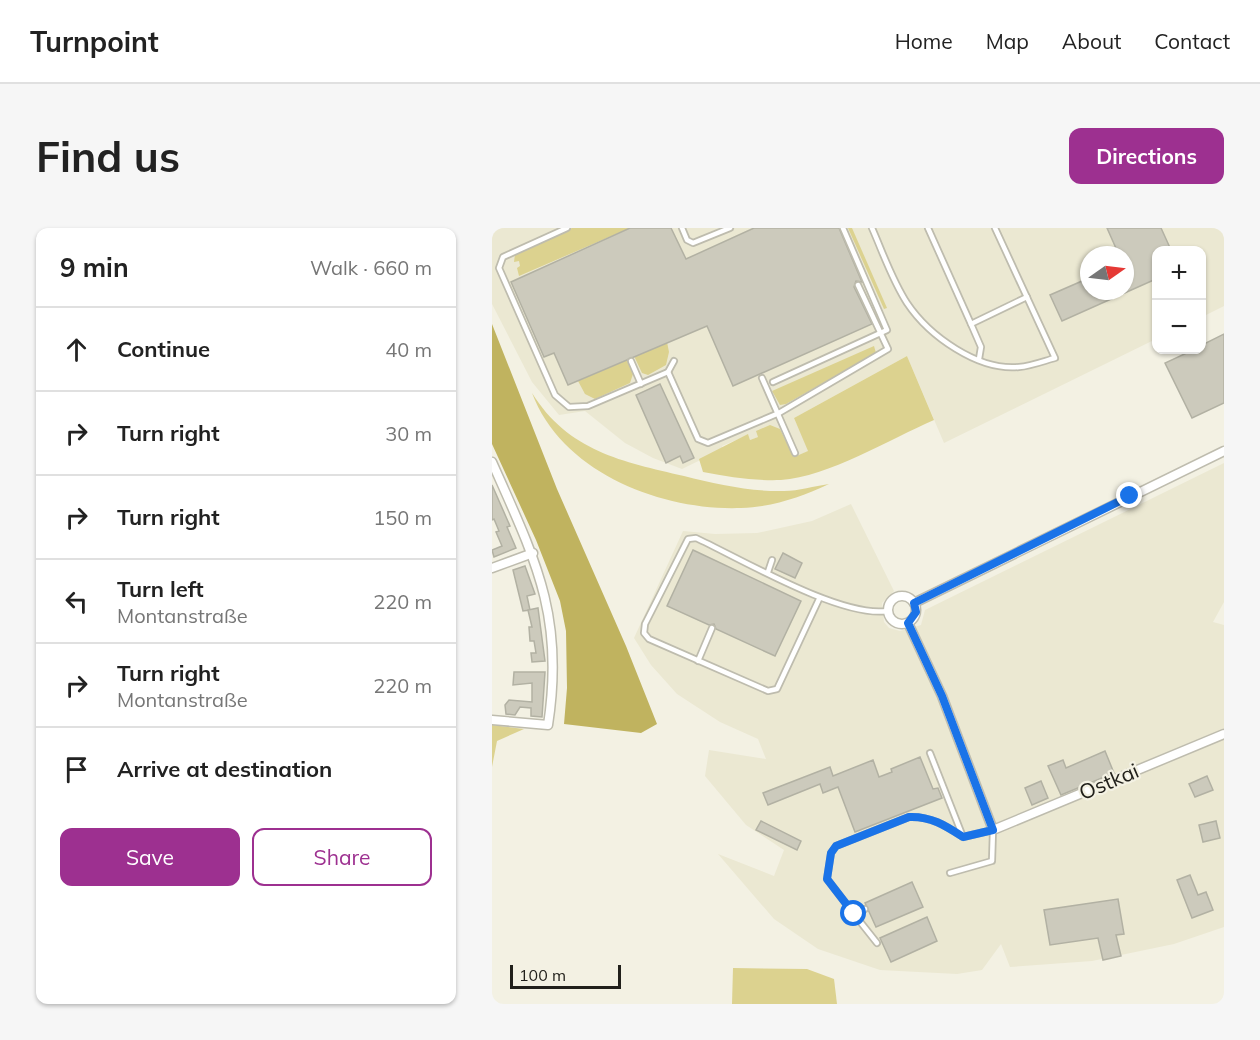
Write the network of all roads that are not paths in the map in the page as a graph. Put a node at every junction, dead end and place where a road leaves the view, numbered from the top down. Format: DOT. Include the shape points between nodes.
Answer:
graph roads {
  1 [pos="567,228"];
  2 [pos="682,228"];
  3 [pos="730,228"];
  4 [pos="843,228"];
  5 [pos="872,228"];
  6 [pos="928,228"];
  7 [pos="995,228"];
  8 [pos="858,285"];
  9 [pos="1027,297"];
  10 [pos="971,324"];
  11 [pos="881,333"];
  12 [pos="979,359"];
  13 [pos="631,361"];
  14 [pos="674,361"];
  15 [pos="668,372"];
  16 [pos="762,378"];
  17 [pos="774,382"];
  18 [pos="641,384"];
  19 [pos="779,413"];
  20 [pos="1224,451"];
  21 [pos="795,453"];
  22 [pos="492,462"];
  23 [pos="532,553"];
  24 [pos="772,560"];
  25 [pos="492,568"];
  26 [pos="768,572"];
  27 [pos="819,597"];
  28 [pos="914,603"];
  29 [pos="887,612"];
  30 [pos="908,623"];
  31 [pos="712,628"];
  32 [pos="698,661"];
  33 [pos="492,720"];
  34 [pos="1224,734"];
  35 [pos="930,753"];
  36 [pos="993,830"];
  37 [pos="963,837"];
  38 [pos="950,873"];
  39 [pos="865,909"];
  40 [pos="854,914"];
  41 [pos="877,943"];
  1 -- 18 [label="lane" via="503,256 499,268 555,395 569,407 588,406"];
  2 -- 3 [label="lane" via="687,240 693,243"];
  4 -- 11 [label="lane" via="887,330"];
  5 -- 12 [label="lane" via="897,287 923,323 942,339"];
  6 -- 10 [label="lane"];
  7 -- 9 [label="lane"];
  8 -- 11 [label="lane"];
  9 -- 10 [label="lane"];
  9 -- 12 [label="lane" via="1055,358 1019,367 1003,367"];
  10 -- 12 [label="lane" via="981,347"];
  11 -- 17 [label="lane"];
  11 -- 19 [label="lane" via="888,349"];
  13 -- 18 [label="lane"];
  14 -- 15 [label="lane"];
  15 -- 18 [label="lane"];
  15 -- 19 [label="lane" via="698,440 708,443"];
  16 -- 19 [label="lane"];
  19 -- 21 [label="lane"];
  20 -- 28 [label="street"];
  22 -- 23 [label="street"];
  23 -- 25 [label="street"];
  23 -- 33 [label="street" via="551,617 554,667 548,725"];
  24 -- 26 [label="lane"];
  26 -- 27 [label="lane"];
  26 -- 32 [label="lane" via="696,538 688,539 644,633"];
  27 -- 29 [label="lane" via="873,614"];
  27 -- 32 [label="lane" via="777,689 768,692"];
  28 -- 29 [label="street" via="906,596 898,596"];
  28 -- 30 [label="street" via="916,612"];
  29 -- 30 [label="street" via="896,623"];
  30 -- 36 [label="street" via="942,696"];
  31 -- 32 [label="lane"];
  34 -- 36 [label="street, Ostkai"];
  35 -- 37 [label="lane"];
  36 -- 37 [label="lane"];
  36 -- 38 [label="lane" via="992,861"];
  37 -- 40 [label="lane" via="921,816 909,817 836,846 827,879"];
  39 -- 40 [label="lane"];
  40 -- 41 [label="lane"];
}
